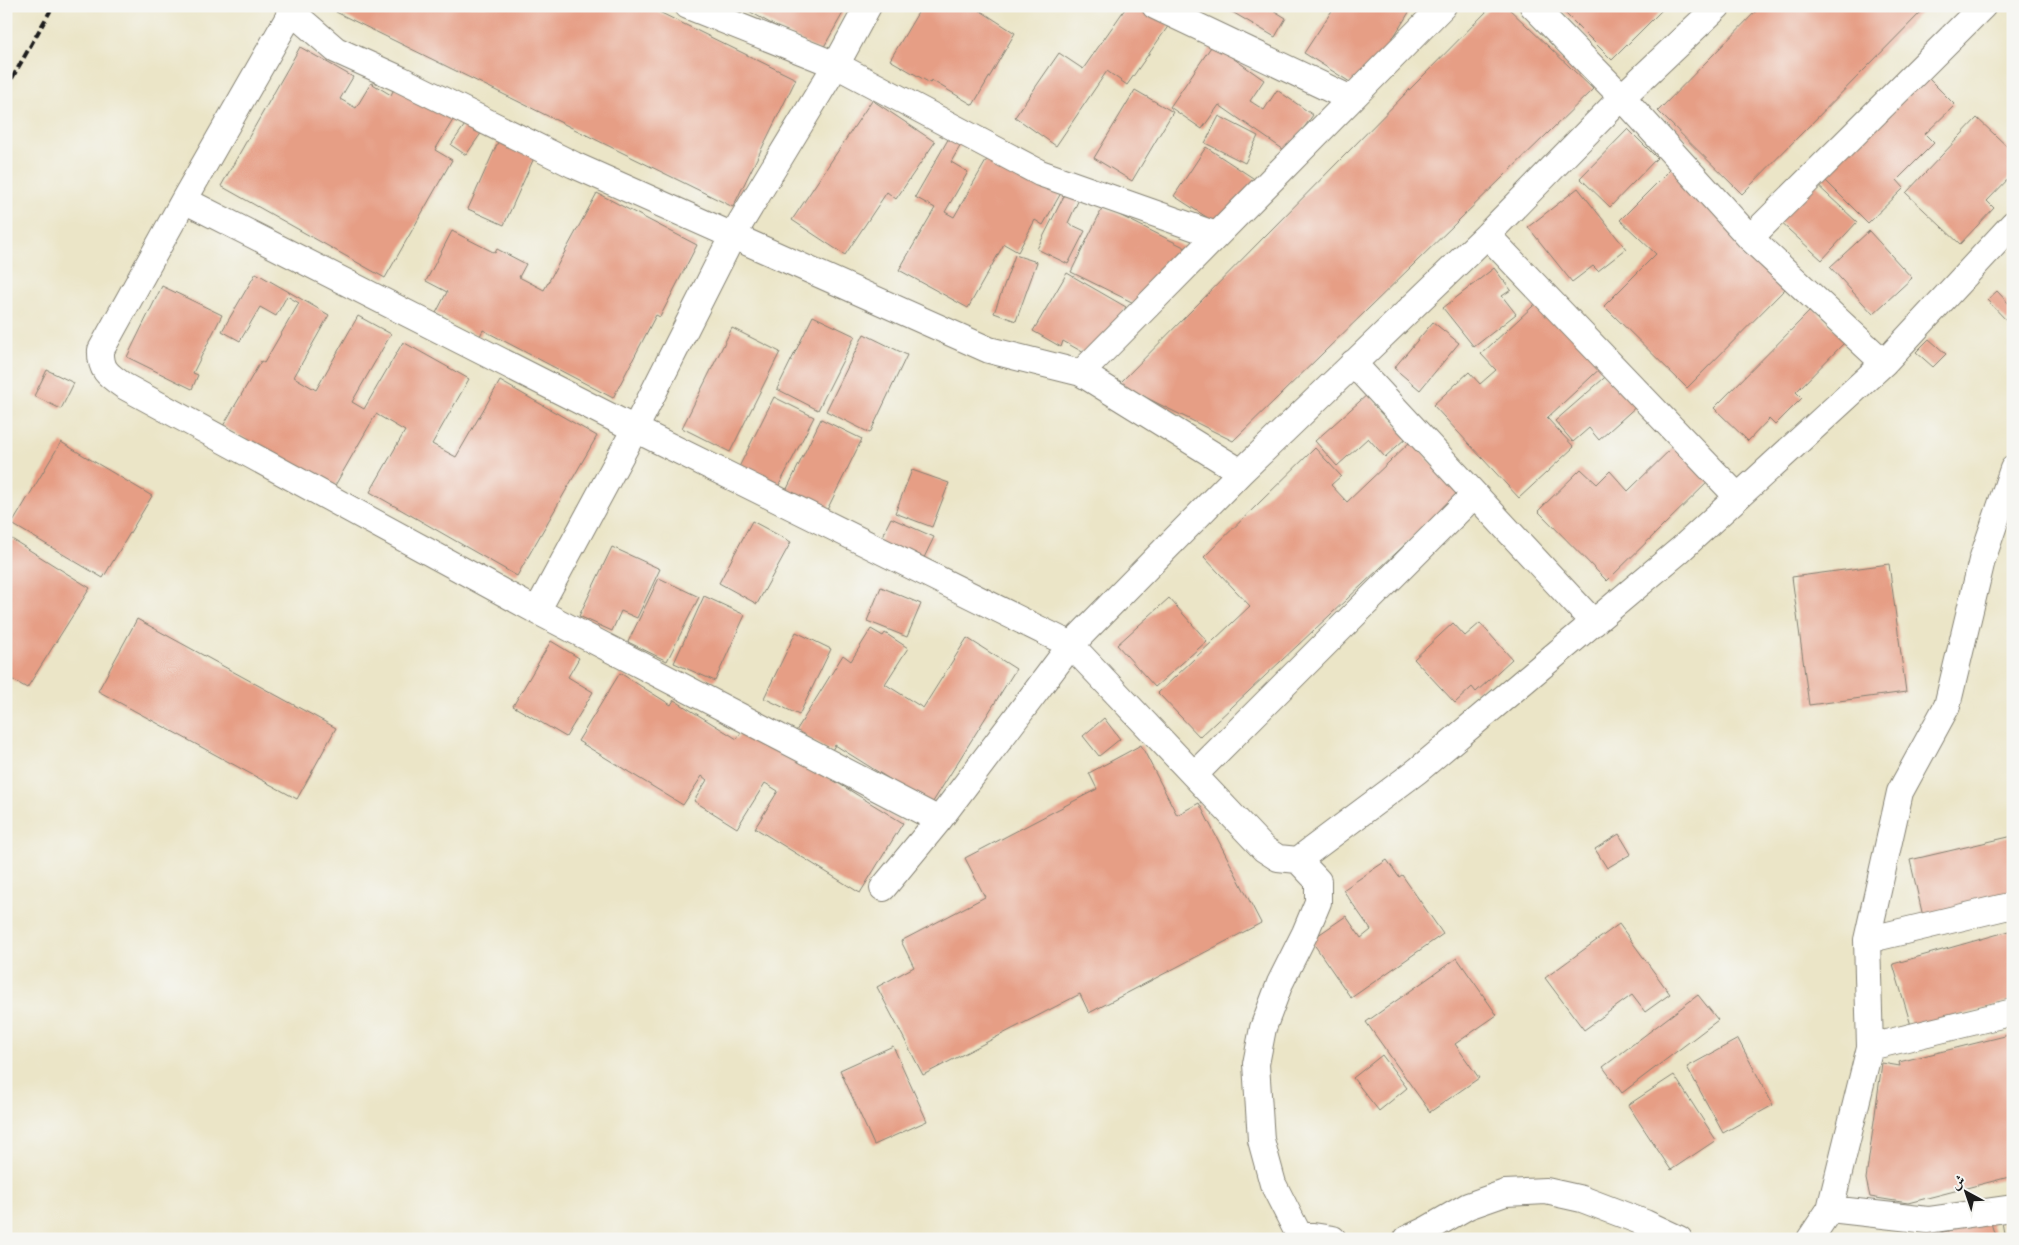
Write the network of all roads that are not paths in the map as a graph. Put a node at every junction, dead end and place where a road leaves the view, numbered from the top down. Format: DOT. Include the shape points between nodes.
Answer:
graph roads {
  1 [pos="688,6"];
  2 [pos="868,6"];
  3 [pos="1155,6"];
  4 [pos="1443,6"];
  5 [pos="1533,6"];
  6 [pos="1718,6"];
  7 [pos="1983,6"];
  8 [pos="292,8"];
  9 [pos="836,65"];
  10 [pos="1622,97"];
  11 [pos="1351,99"];
  12 [pos="184,200"];
  13 [pos="2013,224"];
  14 [pos="733,235"];
  15 [pos="1487,235"];
  16 [pos="1216,236"];
  17 [pos="1750,238"];
  18 [pos="1884,362"];
  19 [pos="1352,363"];
  20 [pos="1081,373"];
  21 [pos="635,429"];
  22 [pos="2013,469"];
  23 [pos="1241,472"];
  24 [pos="1474,495"];
  25 [pos="1737,496"];
  26 [pos="537,611"];
  27 [pos="1594,623"];
  28 [pos="1071,645"];
  29 [pos="1194,775"];
  30 [pos="939,820"];
  31 [pos="1298,860"];
  32 [pos="883,888"];
  33 [pos="2013,905"];
  34 [pos="1868,940"];
  35 [pos="2013,1012"];
  36 [pos="1870,1047"];
  37 [pos="2013,1208"];
  38 [pos="1830,1209"];
  39 [pos="1301,1236"];
  40 [pos="1333,1239"];
  41 [pos="1407,1239"];
  42 [pos="1679,1239"];
  43 [pos="1810,1239"];
  1 -- 9 [label="street"];
  2 -- 9 [label="street"];
  3 -- 11 [label="street"];
  4 -- 11 [label="street"];
  5 -- 10 [label="street"];
  6 -- 10 [label="street"];
  7 -- 17 [label="street"];
  8 -- 12 [label="street"];
  8 -- 14 [label="street" via="336,50 574,164"];
  9 -- 14 [label="street"];
  9 -- 16 [label="street" via="1040,173"];
  10 -- 15 [label="street"];
  10 -- 17 [label="street"];
  11 -- 16 [label="street"];
  12 -- 21 [label="street"];
  12 -- 26 [label="street" via="101,350 100,362 108,375"];
  13 -- 18 [label="street"];
  14 -- 20 [label="street" via="988,350"];
  14 -- 21 [label="street"];
  15 -- 19 [label="street"];
  15 -- 25 [label="street"];
  16 -- 20 [label="street"];
  17 -- 18 [label="street"];
  18 -- 25 [label="street"];
  19 -- 23 [label="street"];
  19 -- 24 [label="street"];
  20 -- 23 [label="street"];
  21 -- 26 [label="street"];
  21 -- 28 [label="street"];
  22 -- 34 [label="street" via="1982,560 1947,706 1900,792"];
  23 -- 28 [label="street"];
  24 -- 27 [label="street"];
  24 -- 29 [label="street"];
  25 -- 27 [label="street" via="1680,550"];
  26 -- 30 [label="street"];
  27 -- 31 [label="street" via="1417,771"];
  28 -- 29 [label="street"];
  28 -- 30 [label="street"];
  29 -- 31 [label="street" via="1264,849 1278,858"];
  30 -- 32 [label="street"];
  31 -- 39 [label="street" via="1318,881 1318,902 1280,983 1263,1028 1256,1064 1261,1140 1273,1184"];
  33 -- 34 [label="street"];
  34 -- 36 [label="street"];
  35 -- 36 [label="street"];
  36 -- 38 [label="street"];
  37 -- 38 [label="street" via="1928,1220"];
  38 -- 43 [label="street"];
  39 -- 40 [label="street"];
  41 -- 42 [label="street" via="1468,1206 1505,1193 1546,1191 1582,1199"];
}
